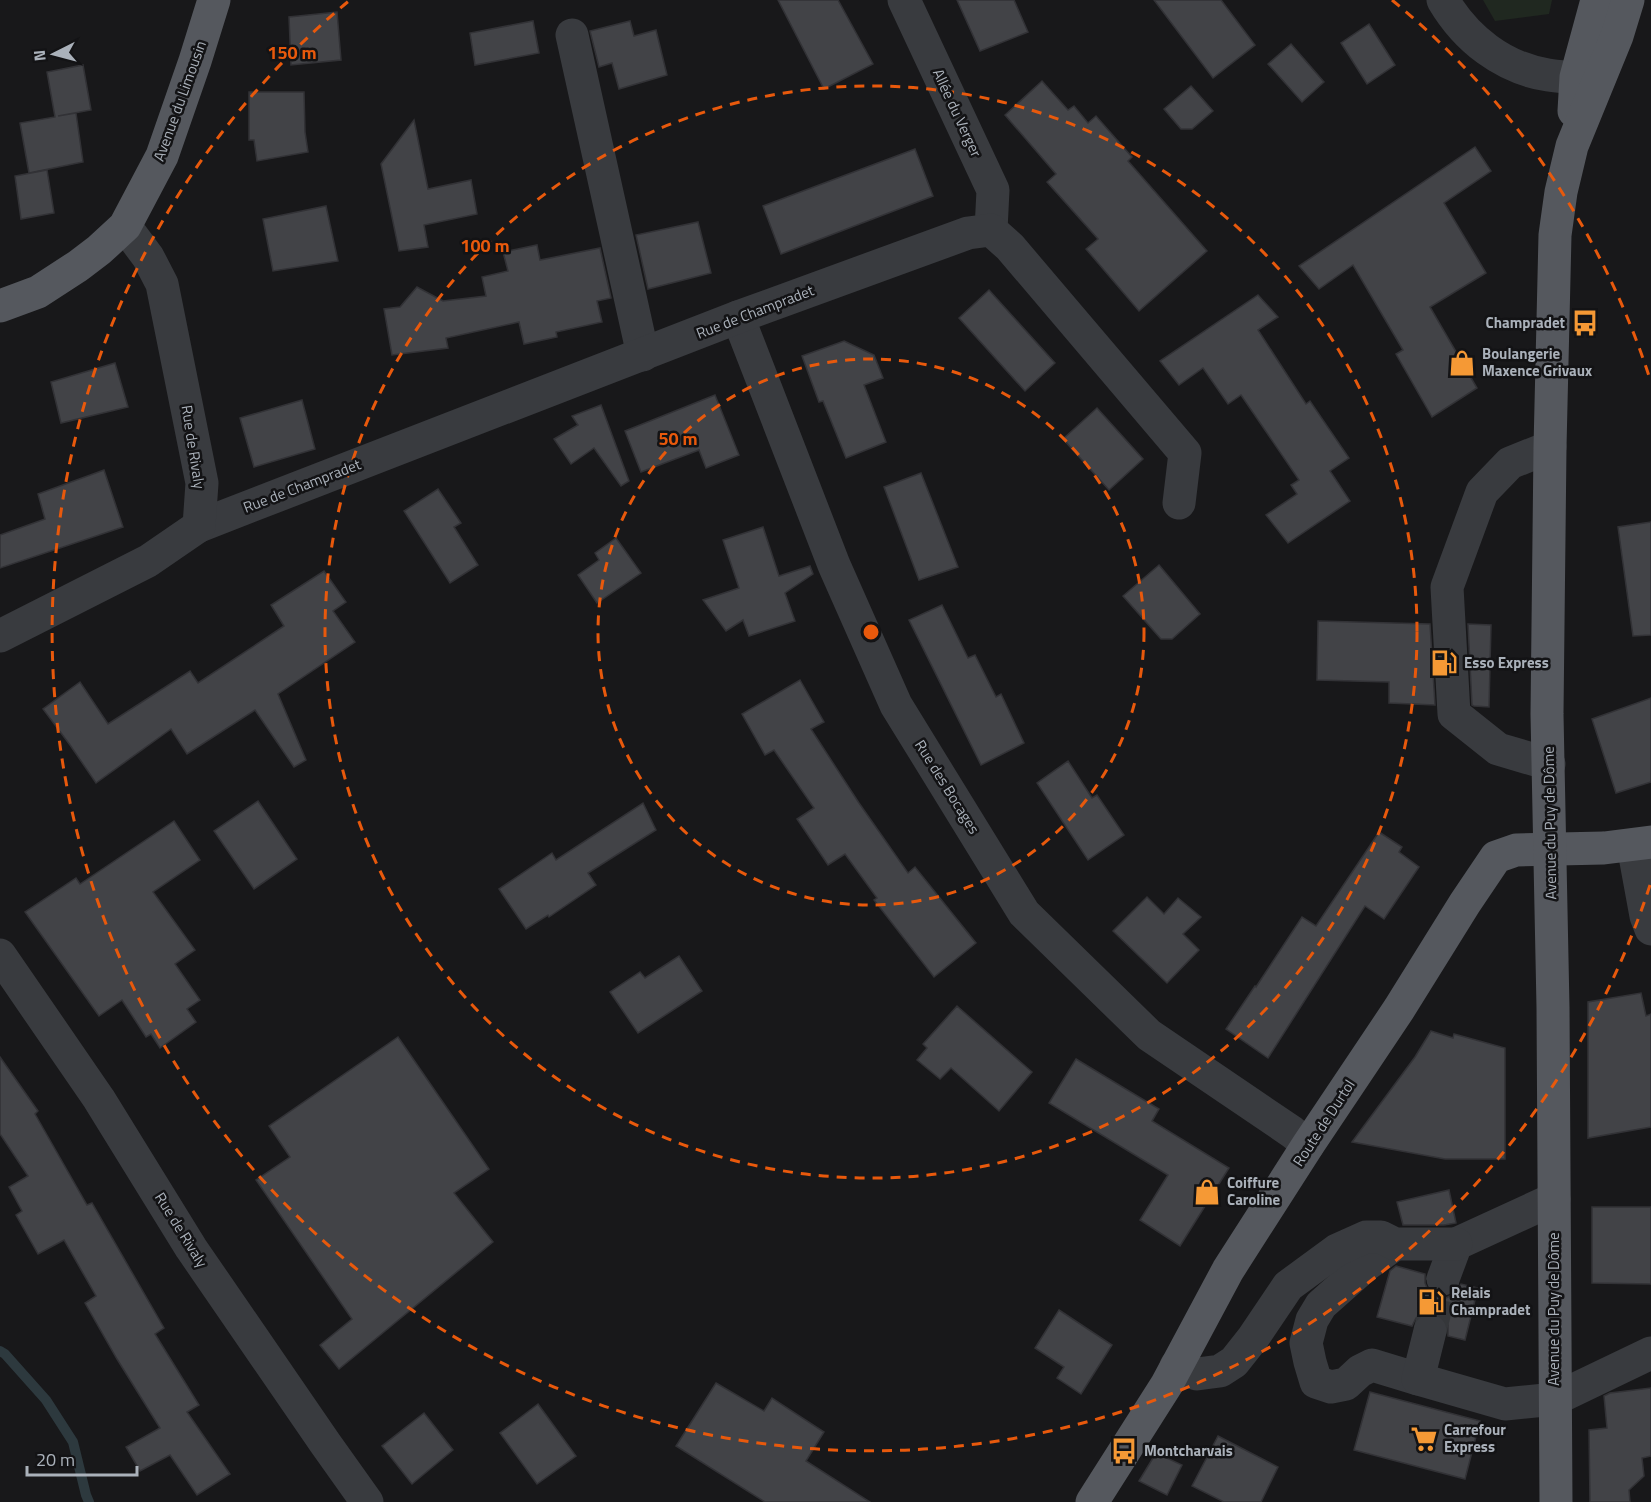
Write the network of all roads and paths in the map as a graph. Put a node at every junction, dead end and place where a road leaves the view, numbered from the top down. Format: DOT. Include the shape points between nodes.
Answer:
graph roads {
  1 [pos="214,0"];
  2 [pos="903,0"];
  3 [pos="1443,0"];
  4 [pos="1597,0"];
  5 [pos="1628,0"];
  6 [pos="572,35"];
  7 [pos="1587,78"];
  8 [pos="125,226"];
  9 [pos="991,230"];
  10 [pos="0,306"];
  11 [pos="738,317"];
  12 [pos="644,355"];
  13 [pos="1550,447"];
  14 [pos="1179,503"];
  15 [pos="199,526"];
  16 [pos="0,636"];
  17 [pos="1549,764"];
  18 [pos="1642,844"];
  19 [pos="1550,849"];
  20 [pos="1651,929"];
  21 [pos="0,955"];
  22 [pos="1308,1145"];
  23 [pos="1554,1199"];
  24 [pos="1395,1244"];
  25 [pos="1456,1244"];
  26 [pos="1443,1279"];
  27 [pos="1430,1331"];
  28 [pos="1651,1353"];
  29 [pos="1176,1366"];
  30 [pos="1418,1379"];
  31 [pos="1555,1399"];
  32 [pos="367,1502"];
  33 [pos="1092,1502"];
  34 [pos="1556,1502"];
  1 -- 8 [label="main road, Avenue du Limousin" via="162,156"];
  2 -- 9 [label="street, Allée du Verger" via="993,190"];
  3 -- 7 [label="street" via="1472,38 1502,60 1548,75"];
  4 -- 7 [label="main road, Avenue du Puy de Dôme"];
  5 -- 7 [label="main road, Avenue du Puy de Dôme" via="1617,36"];
  6 -- 12 [label="street"];
  7 -- 13 [label="main road, Avenue du Puy de Dôme" via="1555,235"];
  8 -- 10 [label="main road, Avenue du Limousin" via="78,266 38,292"];
  8 -- 15 [label="street, Rue de Rivaly" via="148,256 162,284 202,483"];
  9 -- 11 [label="street, Rue de Champradet" via="968,233"];
  9 -- 14 [label="street" via="1011,247 1185,453"];
  11 -- 12 [label="street, Rue de Champradet"];
  11 -- 22 [label="street, Rue des Bocages" via="834,565 896,705 1024,913 1149,1035"];
  12 -- 15 [label="street, Rue de Champradet"];
  13 -- 17 [label="main road, Avenue du Puy de Dôme" via="1546,714"];
  13 -- 17 [label="street" via="1510,463 1482,492 1447,587 1454,714 1498,749"];
  15 -- 16 [label="street" via="148,561"];
  17 -- 19 [label="main road, Avenue du Puy de Dôme"];
  18 -- 19 [label="main road, Route de Durtol"];
  18 -- 20 [label="street" via="1646,916"];
  19 -- 22 [label="main road, Route de Durtol" via="1516,850 1496,857"];
  19 -- 23 [label="main road, Avenue du Puy de Dôme"];
  21 -- 32 [label="street, Rue de Rivaly" via="99,1099 191,1248"];
  22 -- 29 [label="main road, Route de Durtol" via="1228,1270"];
  23 -- 25 [label="street"];
  23 -- 31 [label="main road, Avenue du Puy de Dôme"];
  24 -- 25 [label="street"];
  24 -- 29 [label="street" via="1381,1237 1366,1237 1337,1250 1288,1286 1234,1362 1220,1371 1197,1374"];
  24 -- 30 [label="street" via="1321,1305 1306,1343 1316,1382 1331,1387 1346,1384 1372,1365"];
  25 -- 26 [label="street"];
  27 -- 30 [label="street"];
  28 -- 31 [label="street"];
  29 -- 33 [label="main road, Route de Durtol"];
  30 -- 31 [label="street" via="1505,1404"];
  31 -- 34 [label="main road, Avenue du Puy de Dôme"];
}
